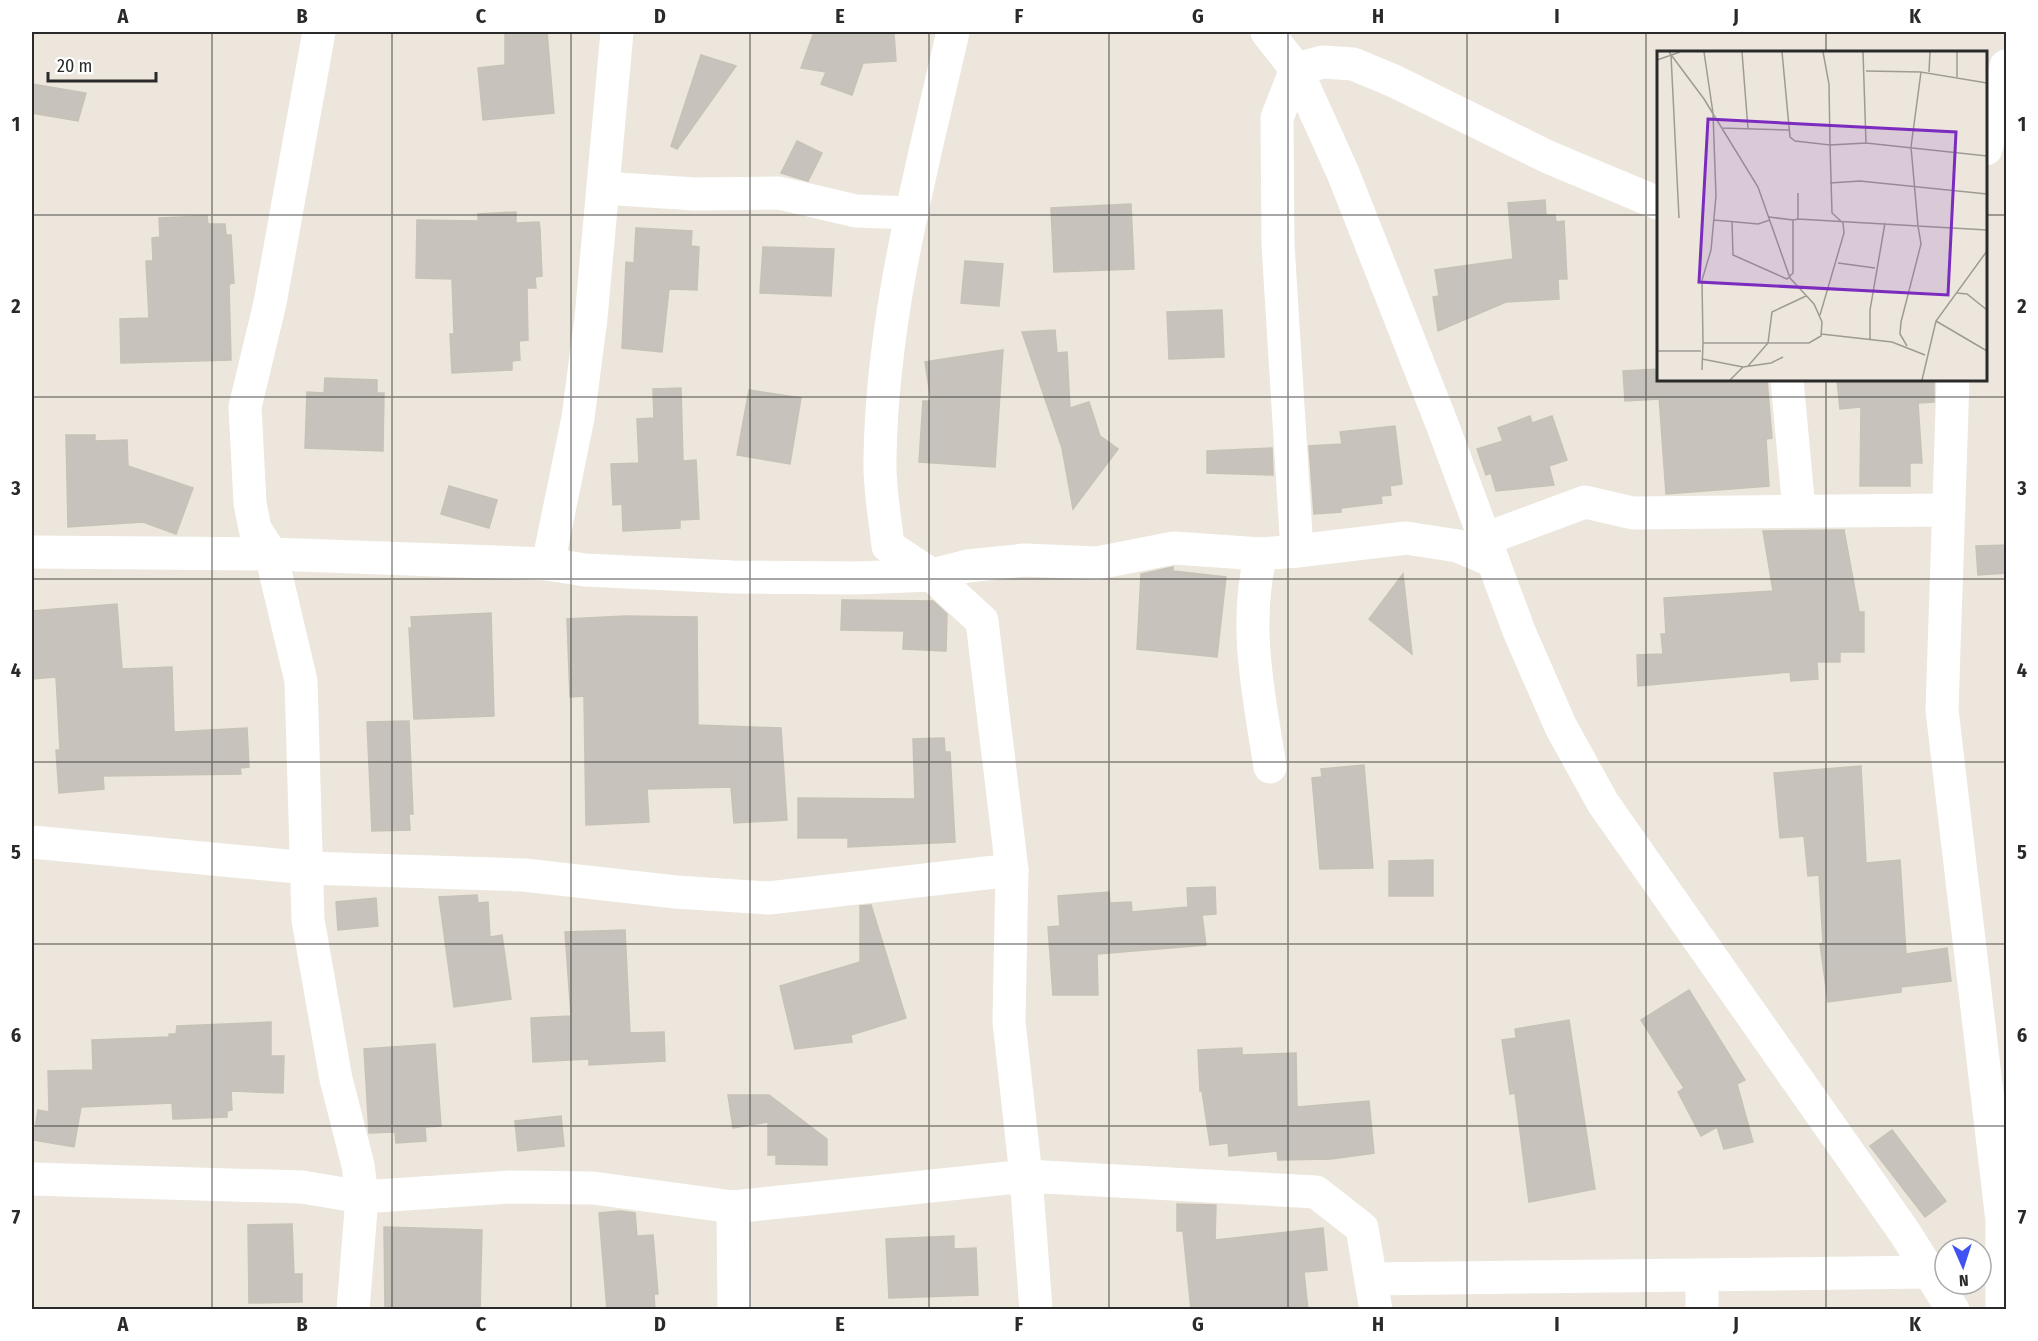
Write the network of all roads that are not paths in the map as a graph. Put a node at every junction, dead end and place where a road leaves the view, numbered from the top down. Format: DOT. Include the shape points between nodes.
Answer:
graph roads {
  1 [pos="319,32"];
  2 [pos="617,32"];
  3 [pos="953,32"];
  4 [pos="1267,32"];
  5 [pos="2007,66"];
  6 [pos="1296,69"];
  7 [pos="1987,145"];
  8 [pos="603,188"];
  9 [pos="1657,202"];
  10 [pos="912,213"];
  11 [pos="1787,381"];
  12 [pos="1953,381"];
  13 [pos="1799,510"];
  14 [pos="1949,510"];
  15 [pos="1489,550"];
  16 [pos="1297,551"];
  17 [pos="32,552"];
  18 [pos="271,554"];
  19 [pos="1261,554"];
  20 [pos="548,564"];
  21 [pos="932,575"];
  22 [pos="1270,767"];
  23 [pos="32,842"];
  24 [pos="308,868"];
  25 [pos="1012,870"];
  26 [pos="1026,1176"];
  27 [pos="32,1179"];
  28 [pos="362,1197"];
  29 [pos="733,1207"];
  30 [pos="1930,1272"];
  31 [pos="1702,1275"];
  32 [pos="1374,1294"];
  33 [pos="353,1310"];
  34 [pos="734,1310"];
  35 [pos="1036,1310"];
  36 [pos="1702,1310"];
  37 [pos="1953,1310"];
  38 [pos="2002,1310"];
  1 -- 18 [label="street" via="270,303 245,407 250,502 255,529"];
  2 -- 8 [label="street"];
  3 -- 10 [label="street"];
  4 -- 6 [label="street"];
  5 -- 7 [label="street"];
  6 -- 9 [label="street" via="1323,62 1353,64 1548,157"];
  6 -- 15 [label="street" via="1343,173"];
  6 -- 16 [label="street" via="1277,118 1277,141 1278,245"];
  8 -- 10 [label="street" via="695,194 779,193 856,211"];
  8 -- 20 [label="street" via="578,418"];
  10 -- 21 [label="street" via="890,321 880,461 888,546"];
  11 -- 13 [label="street"];
  12 -- 14 [label="street"];
  13 -- 14 [label="street"];
  13 -- 15 [label="street" via="1634,513 1585,502"];
  14 -- 38 [label="street" via="1942,710 2002,1221"];
  15 -- 16 [label="street" via="1406,538"];
  15 -- 30 [label="street" via="1561,727 1603,803"];
  16 -- 19 [label="street"];
  17 -- 18 [label="street"];
  18 -- 20 [label="street"];
  18 -- 24 [label="street" via="301,681"];
  19 -- 21 [label="street" via="1174,548 1119,561 1025,560 968,566"];
  19 -- 22 [label="street" via="1253,586 1252,643"];
  20 -- 21 [label="street" via="585,570 733,577"];
  21 -- 25 [label="street" via="982,621"];
  23 -- 24 [label="street"];
  24 -- 25 [label="street" via="524,874 676,892 769,898"];
  24 -- 28 [label="street" via="308,920"];
  25 -- 26 [label="street" via="1009,1022"];
  26 -- 29 [label="street"];
  26 -- 32 [label="street" via="1316,1192 1362,1228"];
  26 -- 35 [label="street"];
  27 -- 28 [label="street" via="302,1187"];
  28 -- 29 [label="street" via="511,1187 593,1188"];
  28 -- 33 [label="street"];
  29 -- 34 [label="street"];
  30 -- 31 [label="street"];
  30 -- 37 [label="street"];
  31 -- 32 [label="street"];
  31 -- 36 [label="street"];
}
